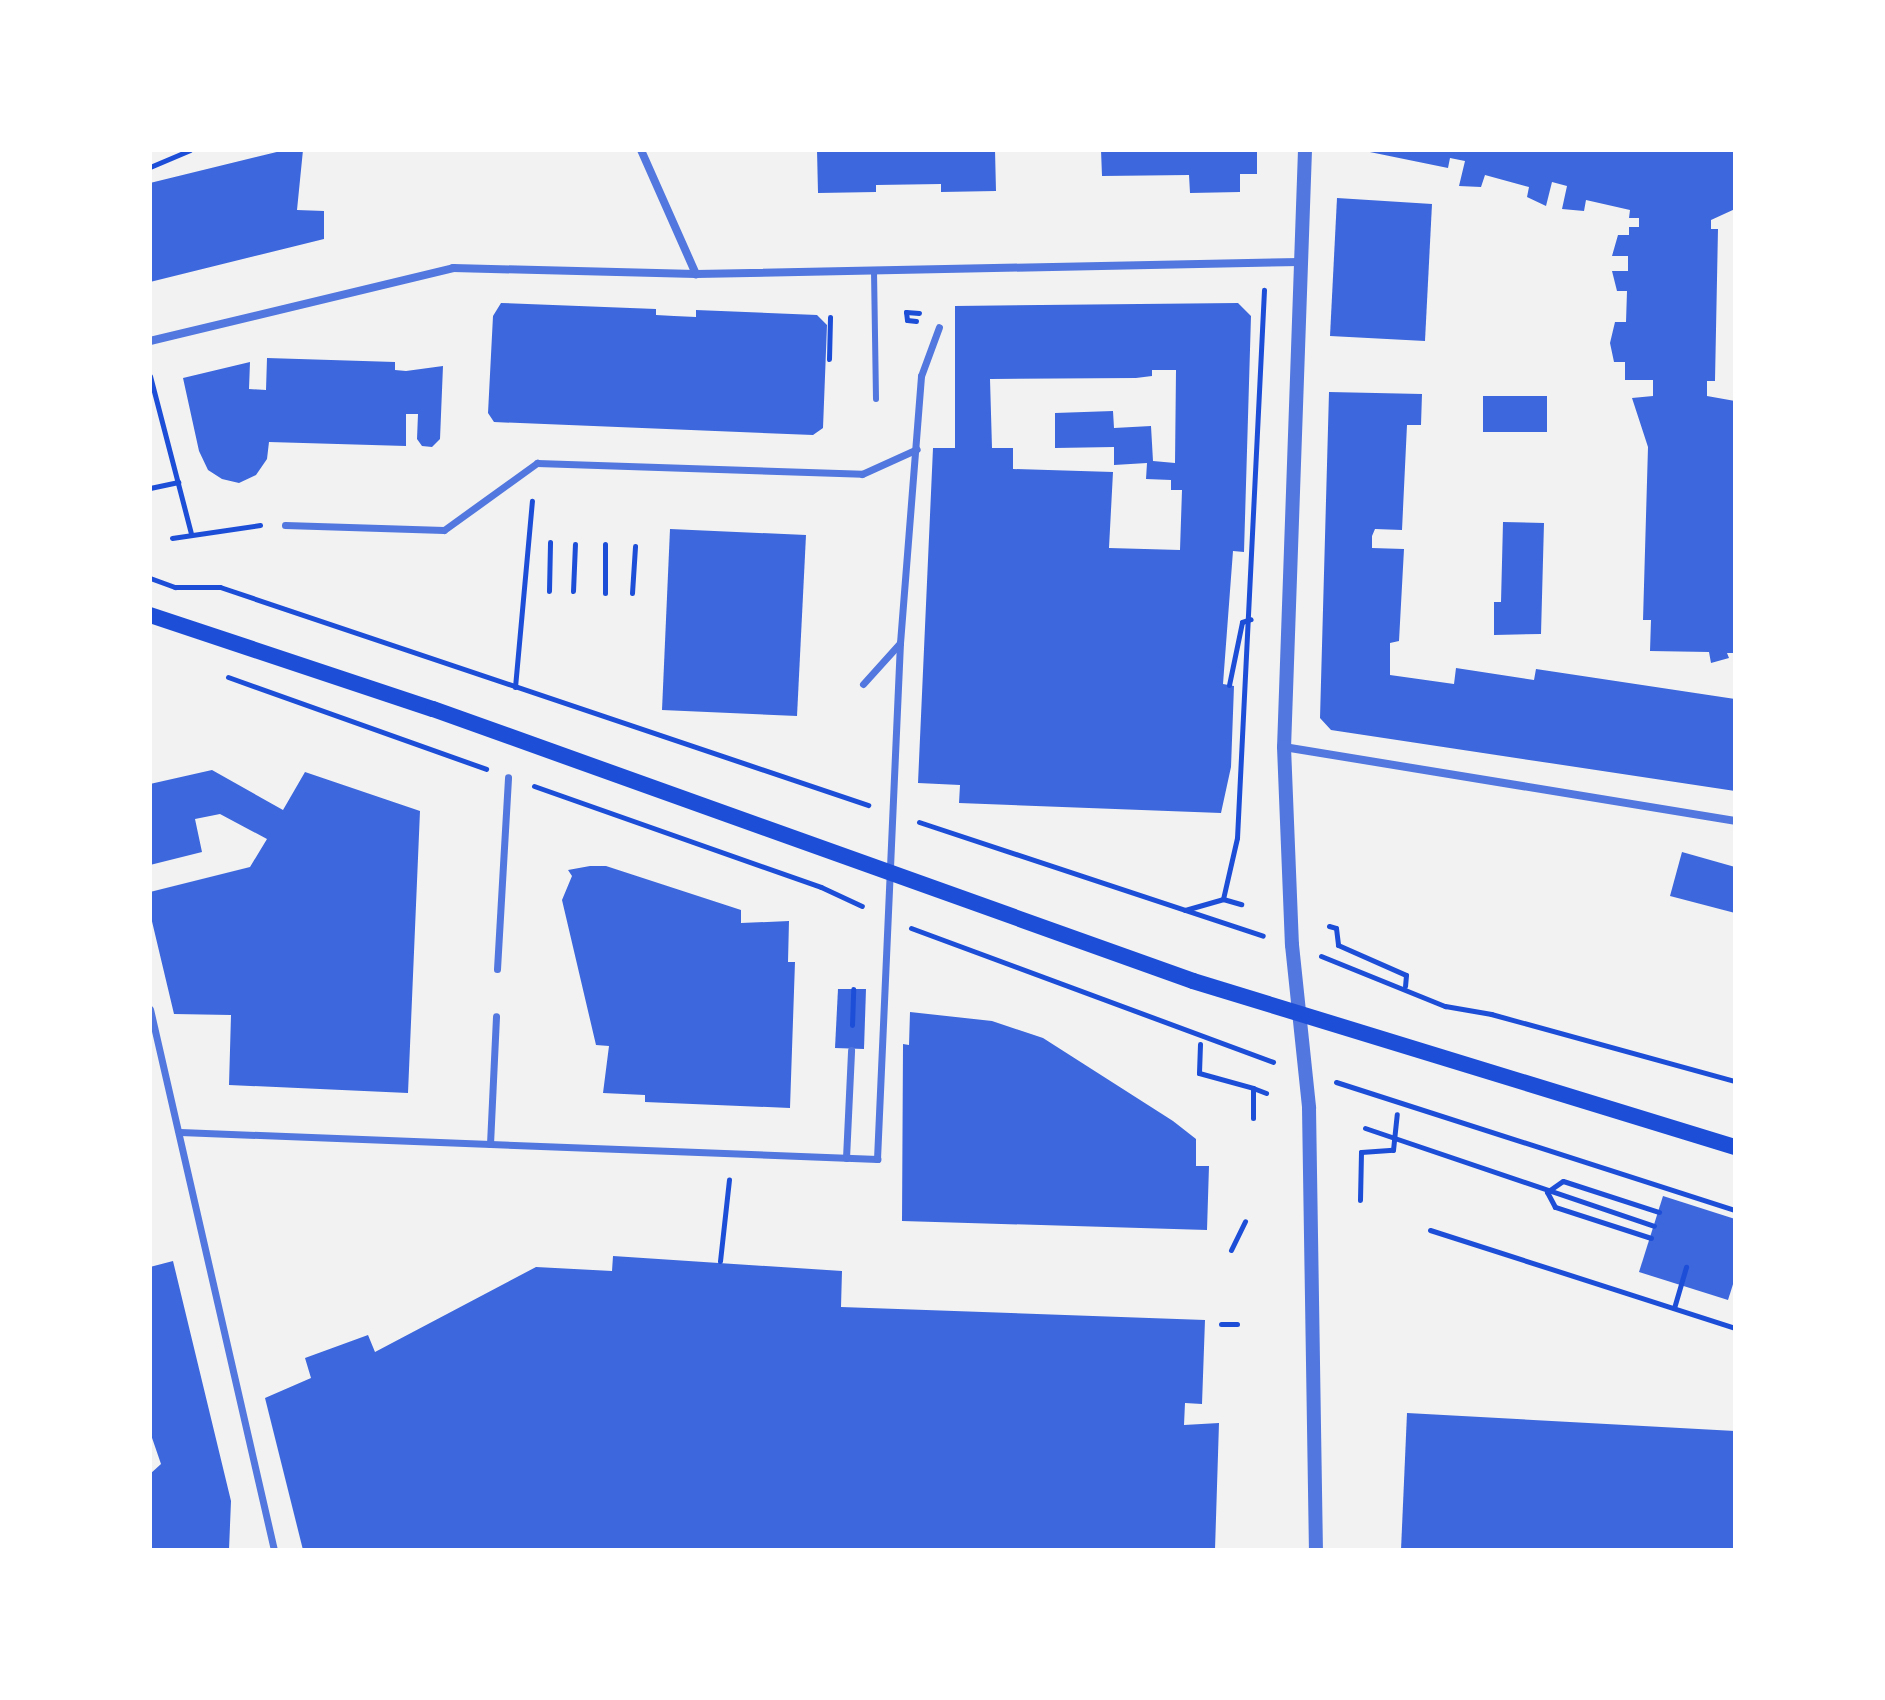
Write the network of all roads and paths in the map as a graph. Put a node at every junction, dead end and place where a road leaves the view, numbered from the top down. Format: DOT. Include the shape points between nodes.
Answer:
graph roads {
  1 [pos="190,150"];
  2 [pos="641,150"];
  3 [pos="1305,150"];
  4 [pos="150,167"];
  5 [pos="1265,261"];
  6 [pos="1300,262"];
  7 [pos="874,271"];
  8 [pos="696,274"];
  9 [pos="830,317"];
  10 [pos="939,327"];
  11 [pos="150,341"];
  12 [pos="829,359"];
  13 [pos="150,376"];
  14 [pos="876,399"];
  15 [pos="917,449"];
  16 [pos="178,482"];
  17 [pos="150,488"];
  18 [pos="237,524"];
  19 [pos="285,525"];
  20 [pos="191,533"];
  21 [pos="172,538"];
  22 [pos="527,541"];
  23 [pos="550,542"];
  24 [pos="575,544"];
  25 [pos="605,544"];
  26 [pos="635,546"];
  27 [pos="150,578"];
  28 [pos="549,591"];
  29 [pos="573,591"];
  30 [pos="605,593"];
  31 [pos="632,593"];
  32 [pos="150,615"];
  33 [pos="1251,619"];
  34 [pos="900,643"];
  35 [pos="223,676"];
  36 [pos="863,684"];
  37 [pos="1229,685"];
  38 [pos="1284,747"];
  39 [pos="508,777"];
  40 [pos="1735,821"];
  41 [pos="1223,899"];
  42 [pos="1241,904"];
  43 [pos="868,909"];
  44 [pos="1185,910"];
  45 [pos="901,924"];
  46 [pos="1226,924"];
  47 [pos="1329,926"];
  48 [pos="1292,945"];
  49 [pos="497,969"];
  50 [pos="1405,986"];
  51 [pos="853,989"];
  52 [pos="150,1009"];
  53 [pos="1299,1015"];
  54 [pos="496,1016"];
  55 [pos="1175,1027"];
  56 [pos="1200,1044"];
  57 [pos="851,1050"];
  58 [pos="1735,1081"];
  59 [pos="1253,1088"];
  60 [pos="1266,1093"];
  61 [pos="1409,1105"];
  62 [pos="1397,1114"];
  63 [pos="1253,1118"];
  64 [pos="1365,1128"];
  65 [pos="180,1132"];
  66 [pos="1395,1139"];
  67 [pos="490,1144"];
  68 [pos="1735,1147"];
  69 [pos="732,1154"];
  70 [pos="846,1158"];
  71 [pos="1547,1192"];
  72 [pos="1360,1200"];
  73 [pos="1735,1210"];
  74 [pos="1659,1212"];
  75 [pos="1245,1221"];
  76 [pos="1654,1226"];
  77 [pos="1430,1230"];
  78 [pos="1651,1238"];
  79 [pos="1231,1250"];
  80 [pos="720,1261"];
  81 [pos="1686,1267"];
  82 [pos="1674,1308"];
  83 [pos="1221,1324"];
  84 [pos="1237,1324"];
  85 [pos="1735,1328"];
  86 [pos="274,1550"];
  87 [pos="1316,1550"];
  1 -- 4 [label="path"];
  2 -- 8 [label="street"];
  3 -- 6 [label="street"];
  5 -- 6 [label="street"];
  5 -- 7 [label="street"];
  5 -- 33 [label="path"];
  6 -- 38 [label="street"];
  7 -- 8 [label="street"];
  7 -- 14 [label="lane"];
  8 -- 11 [label="street" via="453,268"];
  9 -- 12 [label="path"];
  10 -- 15 [label="street" via="921,376"];
  13 -- 16 [label="path"];
  15 -- 19 [label="street" via="862,474 537,463 444,530"];
  15 -- 34 [label="street"];
  16 -- 17 [label="path"];
  16 -- 20 [label="path"];
  18 -- 20 [label="path"];
  20 -- 21 [label="path"];
  22 -- 27 [label="path" via="515,687 220,587 175,587"];
  23 -- 28 [label="path"];
  24 -- 29 [label="path"];
  25 -- 30 [label="path"];
  26 -- 31 [label="path"];
  32 -- 53 [label="main road" via="433,709"];
  33 -- 37 [label="path" via="1242,622"];
  33 -- 41 [label="path" via="1237,838"];
  34 -- 36 [label="street"];
  34 -- 70 [label="street" via="877,1159"];
  35 -- 39 [label="path"];
  38 -- 40 [label="street"];
  38 -- 48 [label="street"];
  39 -- 43 [label="path" via="821,887"];
  39 -- 49 [label="street"];
  41 -- 42 [label="path"];
  41 -- 44 [label="path"];
  45 -- 55 [label="path"];
  46 -- 48 [label="path"];
  47 -- 50 [label="path" via="1336,928 1338,945 1406,975"];
  48 -- 53 [label="street"];
  48 -- 58 [label="path" via="1445,1006"];
  51 -- 57 [label="path"];
  52 -- 65 [label="street"];
  53 -- 68 [label="main road"];
  53 -- 87 [label="street" via="1309,1108"];
  54 -- 67 [label="street"];
  56 -- 59 [label="path" via="1199,1073"];
  57 -- 70 [label="street"];
  59 -- 60 [label="path"];
  59 -- 63 [label="path"];
  61 -- 73 [label="path"];
  62 -- 66 [label="path"];
  64 -- 66 [label="path"];
  65 -- 67 [label="street"];
  65 -- 86 [label="street"];
  66 -- 71 [label="path"];
  66 -- 72 [label="path" via="1393,1150 1361,1152"];
  67 -- 69 [label="street"];
  69 -- 70 [label="street"];
  69 -- 80 [label="path"];
  71 -- 74 [label="path" via="1563,1181"];
  71 -- 76 [label="path"];
  71 -- 78 [label="path" via="1555,1207"];
  75 -- 79 [label="path"];
  77 -- 82 [label="path"];
  81 -- 82 [label="path"];
  82 -- 85 [label="path"];
  83 -- 84 [label="path"];
}
